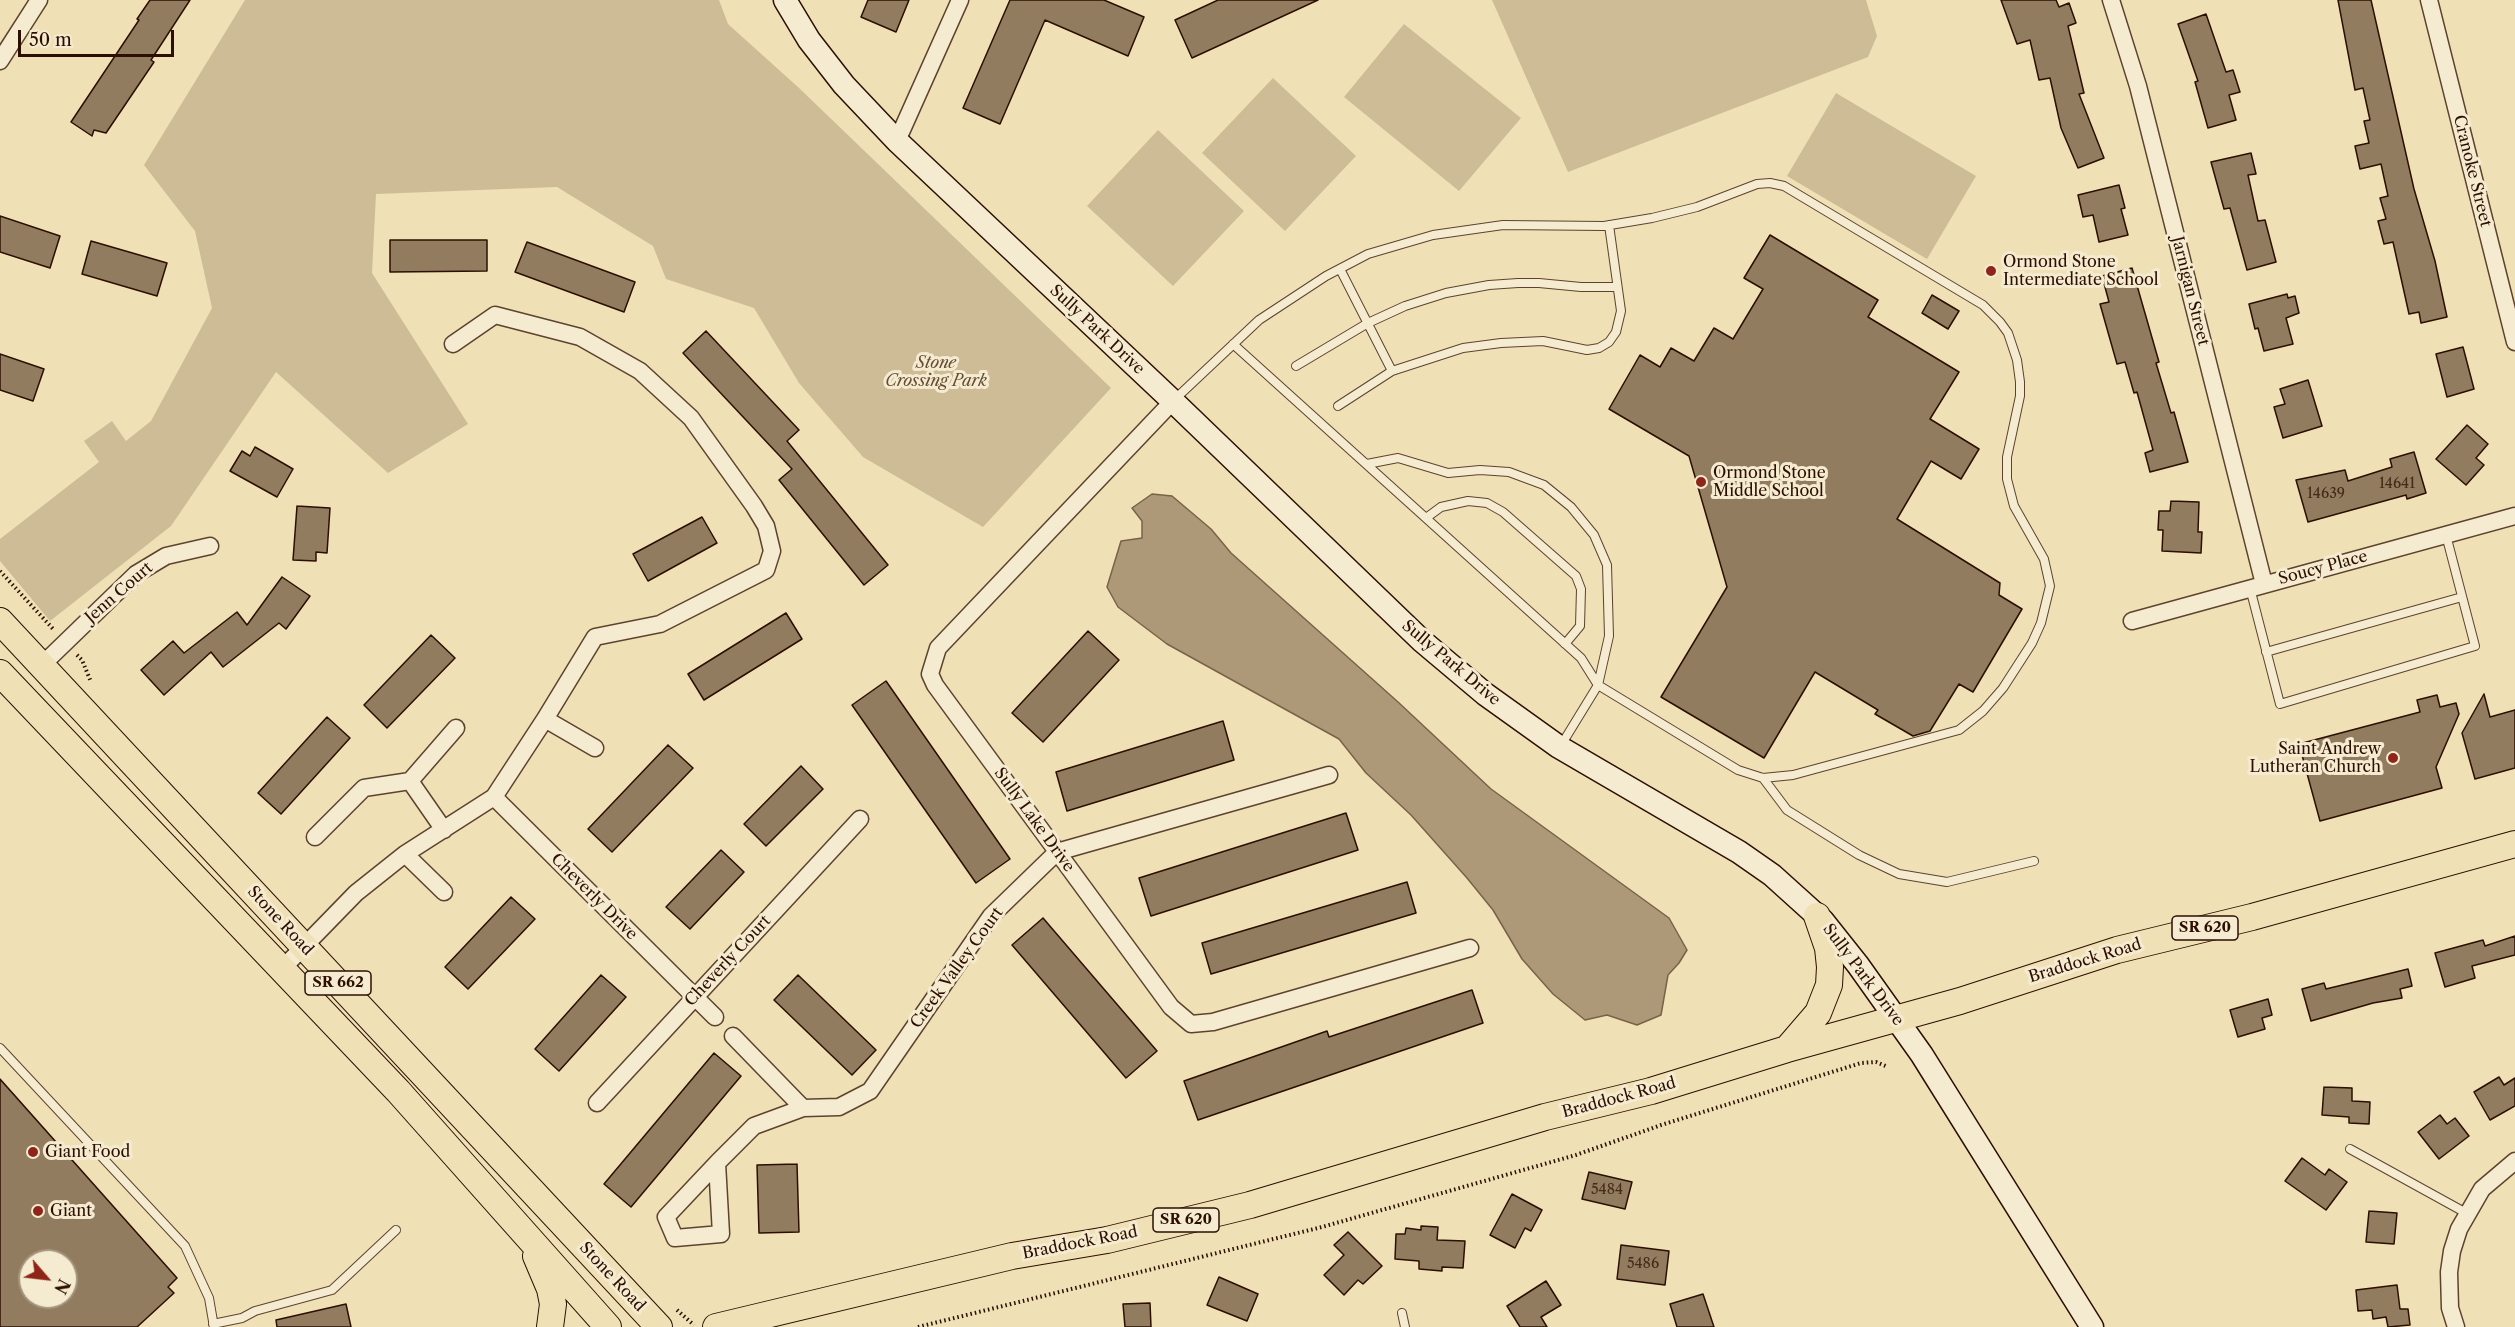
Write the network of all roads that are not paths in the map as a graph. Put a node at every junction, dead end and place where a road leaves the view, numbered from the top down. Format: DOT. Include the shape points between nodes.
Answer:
graph roads {
  1 [pos="39,0"];
  2 [pos="785,0"];
  3 [pos="960,0"];
  4 [pos="2111,0"];
  5 [pos="2429,0"];
  6 [pos="0,61"];
  7 [pos="897,141"];
  8 [pos="1610,225"];
  9 [pos="1340,269"];
  10 [pos="1617,287"];
  11 [pos="1368,323"];
  12 [pos="2515,342"];
  13 [pos="453,344"];
  14 [pos="1233,344"];
  15 [pos="1296,366"];
  16 [pos="1392,371"];
  17 [pos="1173,401"];
  18 [pos="1338,406"];
  19 [pos="1367,464"];
  20 [pos="2515,516"];
  21 [pos="1425,518"];
  22 [pos="2446,535"];
  23 [pos="210,546"];
  24 [pos="2257,586"];
  25 [pos="2462,597"];
  26 [pos="0,621"];
  27 [pos="2132,621"];
  28 [pos="1565,644"];
  29 [pos="2266,652"];
  30 [pos="42,665"];
  31 [pos="0,673"];
  32 [pos="1598,685"];
  33 [pos="545,719"];
  34 [pos="456,728"];
  35 [pos="1559,747"];
  36 [pos="595,748"];
  37 [pos="1329,775"];
  38 [pos="1763,778"];
  39 [pos="410,781"];
  40 [pos="494,797"];
  41 [pos="860,819"];
  42 [pos="444,830"];
  43 [pos="315,837"];
  44 [pos="2515,844"];
  45 [pos="1057,852"];
  46 [pos="405,855"];
  47 [pos="2034,861"];
  48 [pos="444,891"];
  49 [pos="1817,916"];
  50 [pos="305,948"];
  51 [pos="1470,948"];
  52 [pos="281,970"];
  53 [pos="694,997"];
  54 [pos="715,1017"];
  55 [pos="1897,1019"];
  56 [pos="733,1036"];
  57 [pos="0,1048"];
  58 [pos="1786,1049"];
  59 [pos="597,1103"];
  60 [pos="803,1108"];
  61 [pos="2350,1149"];
  62 [pos="2515,1161"];
  63 [pos="717,1163"];
  64 [pos="2468,1214"];
  65 [pos="396,1230"];
  66 [pos="529,1239"];
  67 [pos="1402,1313"];
  68 [pos="666,1317"];
  69 [pos="213,1326"];
  70 [pos="550,1327"];
  71 [pos="608,1327"];
  72 [pos="716,1327"];
  73 [pos="1405,1327"];
  74 [pos="2092,1327"];
  75 [pos="2456,1327"];
  1 -- 6 [label="street"];
  2 -- 7 [label="street, Sully Park Drive" via="809,40 844,85"];
  3 -- 7 [label="street"];
  4 -- 24 [label="street, Jarnigan Street" via="2138,86"];
  5 -- 12 [label="street, Cranoke Street"];
  7 -- 17 [label="street, Sully Park Drive"];
  8 -- 9 [label="lane" via="1503,225 1433,235 1368,254"];
  8 -- 10 [label="lane"];
  8 -- 38 [label="lane" via="1675,213 1756,184 1784,186 1983,306 2008,333 2017,360 2020,396 2007,457 2007,479 2014,506 2044,559 2050,586 2041,623 2020,664 1983,711 1959,730 1793,776"];
  9 -- 11 [label="lane"];
  9 -- 14 [label="lane" via="1289,298"];
  10 -- 11 [label="lane" via="1490,285 1446,293"];
  10 -- 16 [label="lane" via="1620,321 1609,342 1599,348 1575,349 1543,341 1501,343 1463,348"];
  11 -- 15 [label="lane"];
  11 -- 16 [label="lane"];
  13 -- 33 [label="street" via="495,315 580,337 640,371 691,418 766,526 772,551 766,570 660,624 595,637"];
  14 -- 17 [label="lane"];
  14 -- 19 [label="lane"];
  16 -- 18 [label="lane"];
  17 -- 35 [label="street, Sully Park Drive" via="1422,642"];
  17 -- 45 [label="street, Sully Lake Drive" via="939,648 932,664 930,674 935,685"];
  19 -- 21 [label="lane"];
  19 -- 32 [label="lane" via="1398,458 1448,473 1509,472 1544,485 1571,507 1594,535 1607,565 1609,636"];
  20 -- 22 [label="street, Soucy Place"];
  21 -- 28 [label="lane"];
  21 -- 28 [label="lane" via="1441,507 1468,501 1487,503 1503,512 1576,576 1581,589 1580,626"];
  22 -- 24 [label="street, Soucy Place"];
  22 -- 25 [label="lane"];
  23 -- 30 [label="street, Jenn Court" via="166,556 136,574"];
  24 -- 27 [label="street, Soucy Place"];
  24 -- 29 [label="lane"];
  25 -- 29 [label="lane"];
  25 -- 29 [label="lane" via="2475,646 2280,704"];
  26 -- 30 [label="main road, Stone Road / SR 662"];
  28 -- 32 [label="lane" via="1581,658"];
  30 -- 50 [label="main road, Stone Road / SR 662"];
  31 -- 52 [label="main road, Stone Road / SR 662"];
  32 -- 35 [label="lane"];
  32 -- 38 [label="lane" via="1738,770"];
  33 -- 36 [label="street"];
  33 -- 40 [label="street"];
  34 -- 39 [label="street"];
  35 -- 49 [label="street, Sully Park Drive" via="1721,840 1772,875"];
  37 -- 45 [label="street, Creek Valley Court"];
  38 -- 47 [label="lane" via="1786,810 1859,855 1899,874 1947,882"];
  39 -- 42 [label="street"];
  39 -- 43 [label="street" via="364,788"];
  40 -- 42 [label="street"];
  40 -- 53 [label="street, Cheverly Drive"];
  41 -- 53 [label="street, Cheverly Court"];
  42 -- 46 [label="street"];
  44 -- 55 [label="main road, Braddock Road / SR 620" via="2117,950"];
  45 -- 51 [label="street, Sully Lake Drive" via="1171,1007 1191,1024 1213,1022"];
  45 -- 60 [label="street, Creek Valley Court" via="991,916 870,1091 839,1107"];
  46 -- 48 [label="street"];
  46 -- 50 [label="street" via="356,893"];
  49 -- 55 [label="street, Sully Park Drive"];
  49 -- 58 [label="main road" via="1828,948 1829,985 1818,1013"];
  50 -- 52 [label="street"];
  50 -- 68 [label="main road, Stone Road / SR 662"];
  52 -- 66 [label="main road, Stone Road / SR 662" via="398,1090"];
  53 -- 54 [label="street, Cheverly Drive"];
  53 -- 59 [label="street, Cheverly Court"];
  55 -- 58 [label="main road, Braddock Road / SR 620"];
  55 -- 74 [label="street, Sully Park Drive"];
  56 -- 60 [label="street"];
  57 -- 69 [label="lane" via="186,1246 209,1298"];
  58 -- 72 [label="main road, Braddock Road / SR 620" via="1250,1205 1107,1240 1011,1256"];
  60 -- 63 [label="street, Creek Valley Court" via="754,1126"];
  61 -- 64 [label="lane"];
  62 -- 64 [label="street" via="2482,1189"];
  63 -- 63 [label="street, Creek Valley Court" via="721,1234 675,1238 666,1217"];
  64 -- 75 [label="street" via="2459,1229 2449,1272 2450,1308"];
  65 -- 69 [label="lane" via="332,1290"];
  66 -- 70 [label="main road" via="550,1290"];
  66 -- 71 [label="main road, Stone Road / SR 662"];
  67 -- 73 [label="lane"];
}
